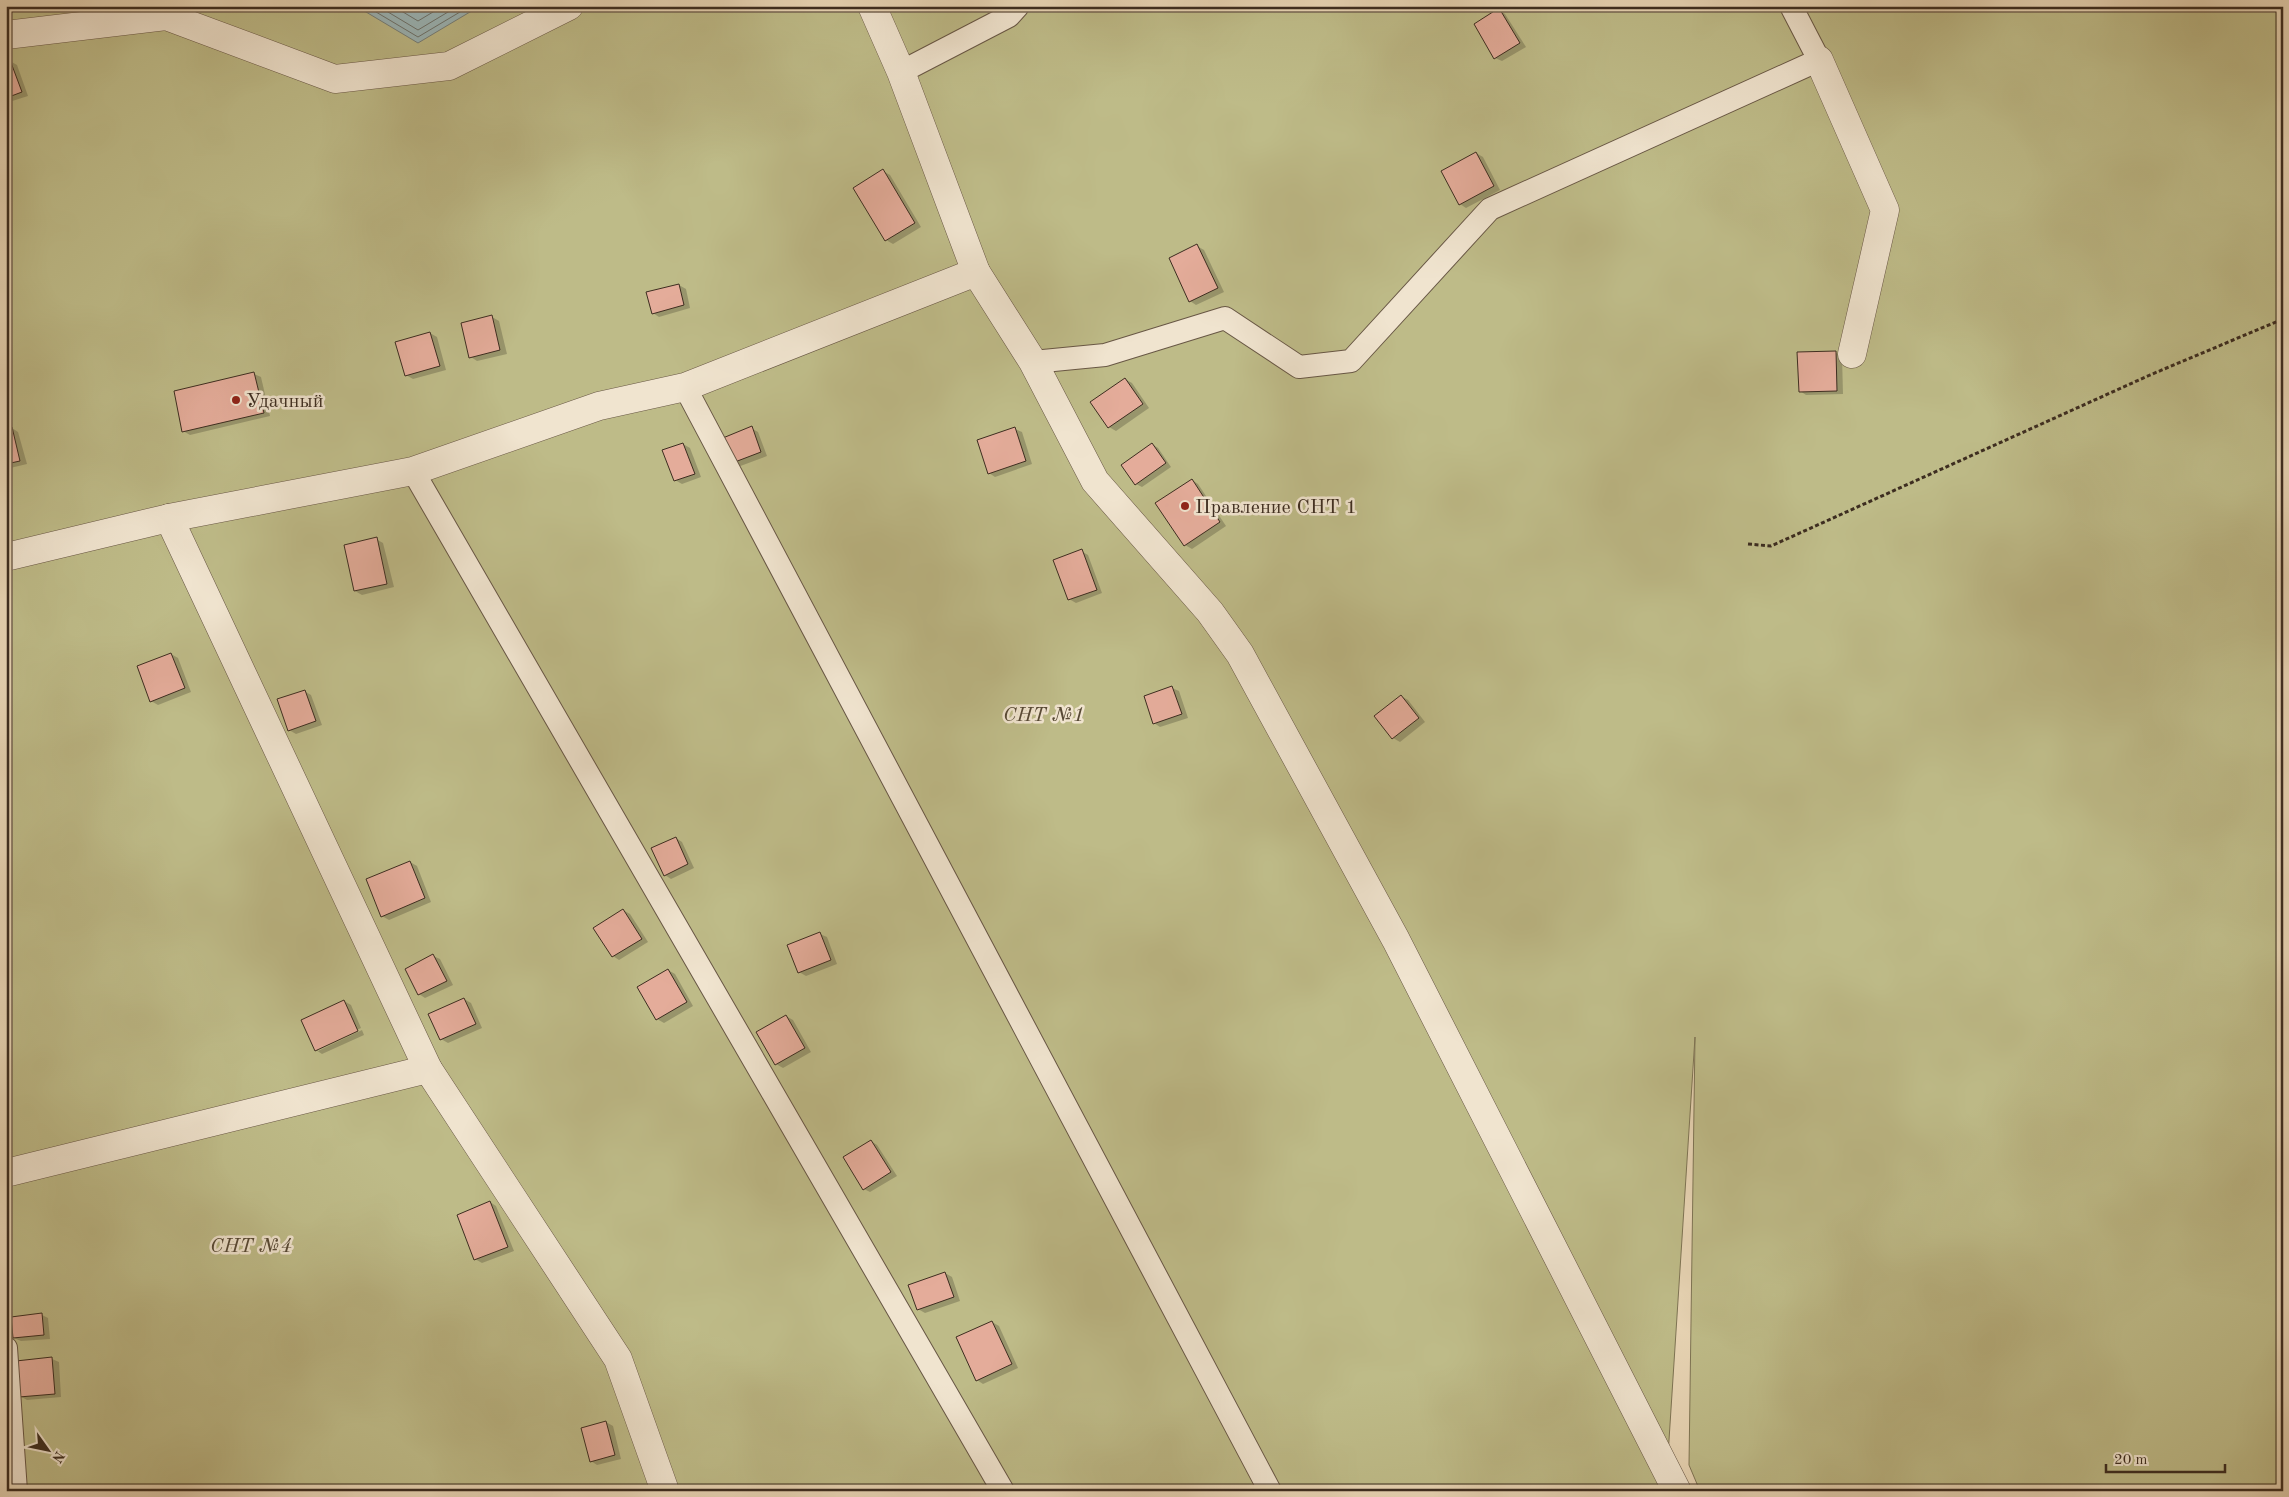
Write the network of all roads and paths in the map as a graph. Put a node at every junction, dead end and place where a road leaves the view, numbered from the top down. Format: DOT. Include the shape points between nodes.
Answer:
graph roads {
  1 [pos="569,6"];
  2 [pos="872,6"];
  3 [pos="1018,6"];
  4 [pos="1791,6"];
  5 [pos="6,36"];
  6 [pos="1819,60"];
  7 [pos="901,72"];
  8 [pos="976,272"];
  9 [pos="2283,319"];
  10 [pos="1852,354"];
  11 [pos="1033,362"];
  12 [pos="685,387"];
  13 [pos="413,471"];
  14 [pos="169,518"];
  15 [pos="1748,544"];
  16 [pos="6,557"];
  17 [pos="428,1069"];
  18 [pos="6,1172"];
  19 [pos="6,1348"];
  20 [pos="16,1491"];
  21 [pos="665,1491"];
  22 [pos="1003,1491"];
  23 [pos="1270,1491"];
  24 [pos="1677,1491"];
  1 -- 5 [label="street" via="449,66 335,79 166,16"];
  2 -- 7 [label="street"];
  3 -- 7 [label="lane" via="1009,16"];
  4 -- 6 [label="lane"];
  6 -- 10 [label="street" via="1885,210"];
  6 -- 11 [label="lane" via="1490,209 1350,361 1299,367 1225,318 1105,355"];
  7 -- 8 [label="street"];
  8 -- 11 [label="street"];
  8 -- 12 [label="street"];
  9 -- 15 [label="path" via="2150,375 1772,546"];
  11 -- 24 [label="street" via="1095,481 1210,612 1240,654 1396,940"];
  12 -- 13 [label="street" via="600,406"];
  12 -- 23 [label="lane"];
  13 -- 14 [label="street"];
  13 -- 22 [label="lane"];
  14 -- 16 [label="street"];
  14 -- 17 [label="street"];
  17 -- 18 [label="street"];
  17 -- 21 [label="street" via="618,1359"];
  19 -- 20 [label="lane"];
}
